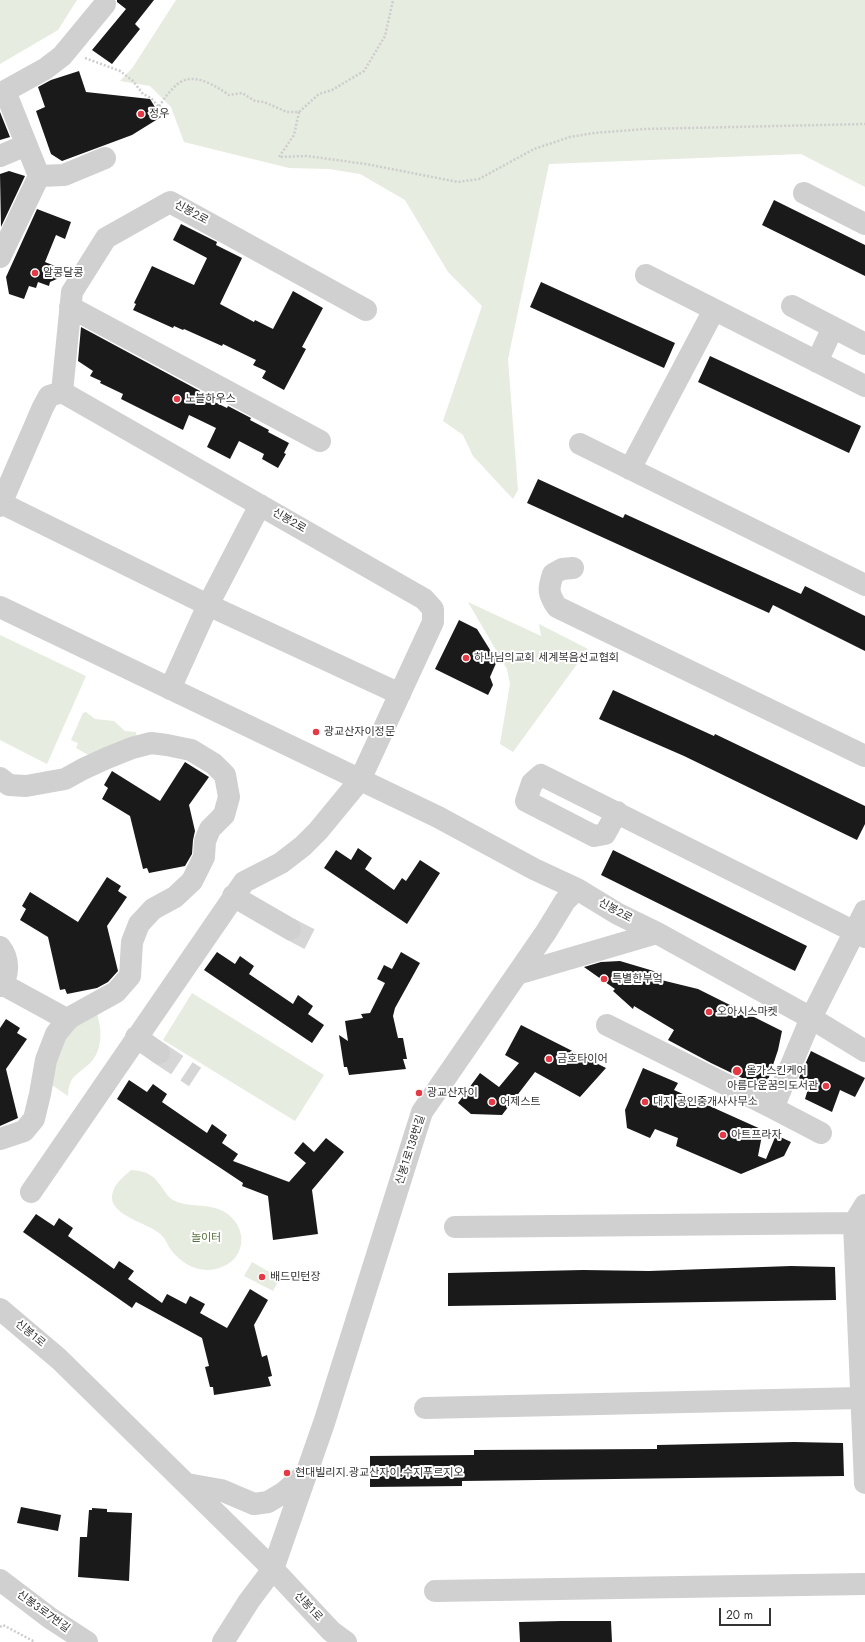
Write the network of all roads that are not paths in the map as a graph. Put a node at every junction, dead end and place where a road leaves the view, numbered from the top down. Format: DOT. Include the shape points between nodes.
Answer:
graph roads {
  1 [pos="106,4"];
  2 [pos="26,145"];
  3 [pos="0,156"];
  4 [pos="106,158"];
  5 [pos="39,176"];
  6 [pos="804,193"];
  7 [pos="865,224"];
  8 [pos="0,257"];
  9 [pos="646,275"];
  10 [pos="792,306"];
  11 [pos="70,307"];
  12 [pos="366,310"];
  13 [pos="714,310"];
  14 [pos="833,327"];
  15 [pos="865,344"];
  16 [pos="816,362"];
  17 [pos="865,386"];
  18 [pos="62,392"];
  19 [pos="320,441"];
  20 [pos="580,444"];
  21 [pos="630,469"];
  22 [pos="1,505"];
  23 [pos="260,505"];
  24 [pos="574,568"];
  25 [pos="865,585"];
  26 [pos="208,605"];
  27 [pos="0,607"];
  28 [pos="170,688"];
  29 [pos="400,694"];
  30 [pos="865,756"];
  31 [pos="0,778"];
  32 [pos="360,780"];
  33 [pos="617,812"];
  34 [pos="577,889"];
  35 [pos="233,896"];
  36 [pos="865,911"];
  37 [pos="290,929"];
  38 [pos="657,933"];
  39 [pos="860,934"];
  40 [pos="0,947"];
  41 [pos="517,974"];
  42 [pos="1,985"];
  43 [pos="811,1018"];
  44 [pos="68,1020"];
  45 [pos="607,1025"];
  46 [pos="136,1037"];
  47 [pos="865,1051"];
  48 [pos="159,1053"];
  49 [pos="773,1108"];
  50 [pos="821,1133"];
  51 [pos="0,1139"];
  52 [pos="31,1192"];
  53 [pos="860,1214"];
  54 [pos="455,1227"];
  55 [pos="0,1309"];
  56 [pos="861,1398"];
  57 [pos="425,1408"];
  58 [pos="306,1473"];
  59 [pos="865,1483"];
  60 [pos="187,1484"];
  61 [pos="273,1569"];
  62 [pos="0,1580"];
  63 [pos="865,1584"];
  64 [pos="435,1591"];
  65 [pos="87,1642"];
  66 [pos="223,1642"];
  67 [pos="346,1642"];
  1 -- 2 [label="street" via="62,56 45,69 5,91"];
  2 -- 3 [label="street"];
  2 -- 5 [label="street"];
  4 -- 5 [label="street" via="64,175"];
  5 -- 8 [label="street"];
  6 -- 7 [label="street"];
  9 -- 13 [label="street"];
  10 -- 14 [label="street"];
  11 -- 12 [label="street, 신봉2로" via="72,292 106,238 170,202"];
  11 -- 18 [label="street, 신봉2로"];
  11 -- 19 [label="street"];
  13 -- 16 [label="street"];
  13 -- 21 [label="street"];
  14 -- 15 [label="street"];
  14 -- 16 [label="street"];
  16 -- 17 [label="street"];
  18 -- 22 [label="street" via="49,396 46,401"];
  18 -- 23 [label="street, 신봉2로"];
  20 -- 21 [label="street"];
  21 -- 25 [label="street"];
  22 -- 26 [label="street"];
  23 -- 26 [label="street"];
  23 -- 29 [label="street, 신봉2로" via="424,599 432,609 432,622"];
  24 -- 30 [label="street" via="562,569 553,574 549,586 550,597 558,607"];
  26 -- 28 [label="street"];
  26 -- 29 [label="street"];
  27 -- 28 [label="street, 신봉2로"];
  28 -- 32 [label="street, 신봉2로"];
  29 -- 32 [label="street, 신봉2로"];
  31 -- 44 [label="street" via="9,785 45,784 65,779 107,758 151,743 191,750 214,764 225,775 229,797 224,815 210,829 204,857 192,881 175,898 153,909 139,924 132,942 130,976 116,992"];
  32 -- 34 [label="street, 신봉2로"];
  32 -- 35 [label="street" via="303,846 281,863 244,882"];
  33 -- 39 [label="street"];
  34 -- 38 [label="street, 신봉2로" via="618,914"];
  34 -- 41 [label="street, 신봉1로138번길" via="565,902"];
  35 -- 37 [label="street"];
  35 -- 46 [label="street"];
  36 -- 39 [label="street"];
  38 -- 41 [label="street"];
  38 -- 43 [label="street, 신봉2로"];
  39 -- 43 [label="street"];
  40 -- 42 [label="street" via="7,963"];
  41 -- 58 [label="street, 신봉1로138번길" via="422,1112"];
  42 -- 44 [label="street"];
  43 -- 47 [label="street, 신봉2로"];
  43 -- 49 [label="street"];
  44 -- 51 [label="street" via="56,1034 46,1060 34,1119 24,1131"];
  45 -- 49 [label="street"];
  46 -- 48 [label="street"];
  46 -- 52 [label="street" via="73,1145"];
  49 -- 50 [label="street"];
  53 -- 54 [label="street"];
  53 -- 56 [label="street"];
  55 -- 60 [label="street, 신봉1로" via="59,1358"];
  56 -- 57 [label="street"];
  56 -- 59 [label="street"];
  58 -- 60 [label="street" via="268,1502 254,1504 221,1490"];
  58 -- 61 [label="street, 신봉1로138번길"];
  60 -- 61 [label="street, 신봉1로"];
  61 -- 66 [label="street" via="248,1601"];
  61 -- 67 [label="street, 신봉1로" via="331,1631"];
  62 -- 65 [label="street, 신봉3로7번길"];
  63 -- 64 [label="street"];
}
